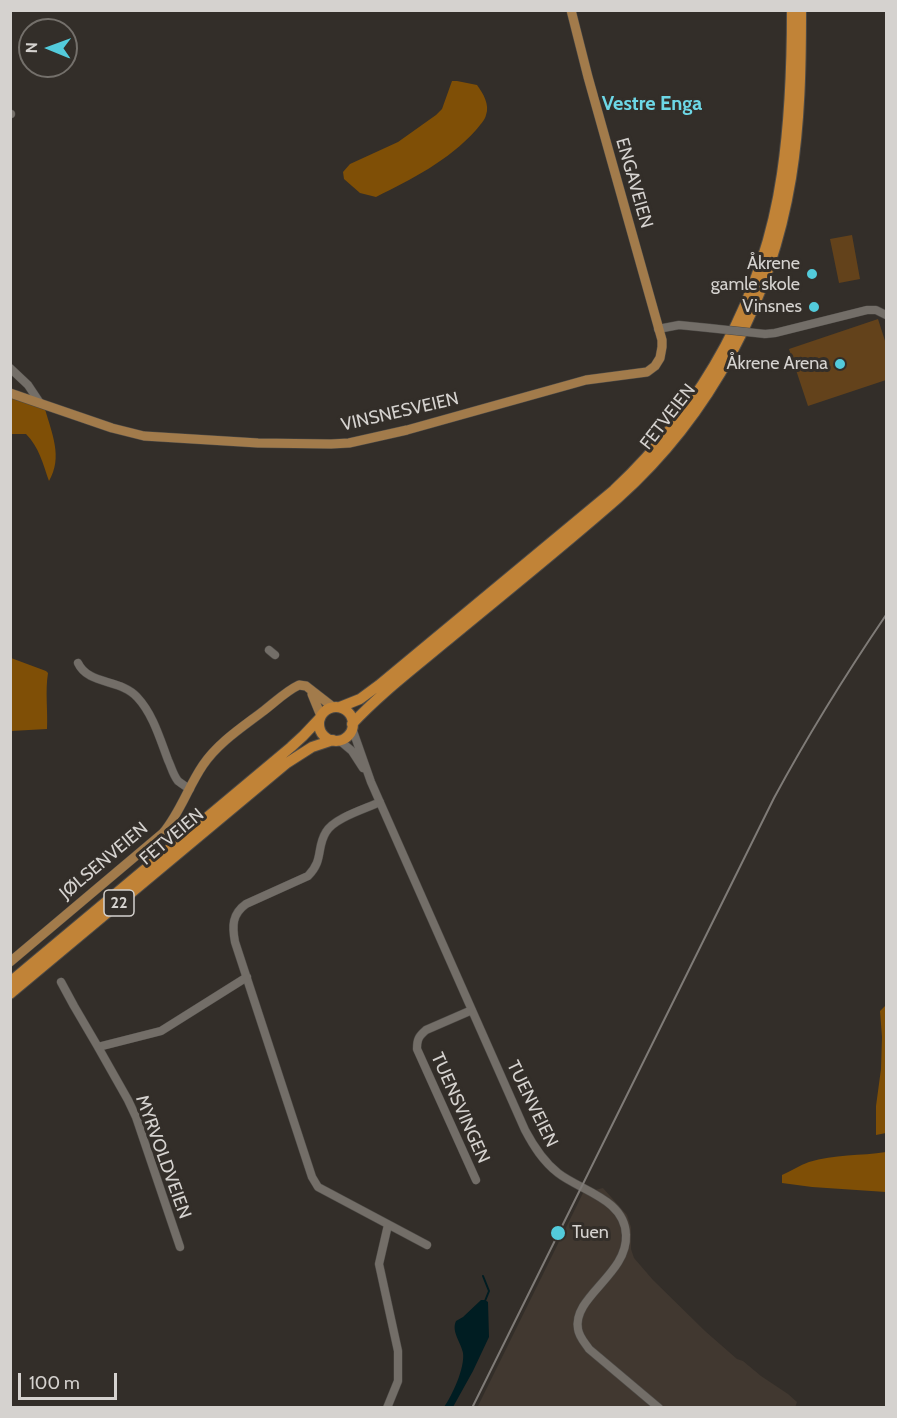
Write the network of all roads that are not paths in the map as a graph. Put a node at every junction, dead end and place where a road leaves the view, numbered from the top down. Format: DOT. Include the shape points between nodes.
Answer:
graph roads {
  1 [pos="571,10"];
  2 [pos="792,10"];
  3 [pos="801,10"];
  4 [pos="886,315"];
  5 [pos="658,329"];
  6 [pos="10,368"];
  7 [pos="10,393"];
  8 [pos="40,403"];
  9 [pos="78,663"];
  10 [pos="309,689"];
  11 [pos="337,707"];
  12 [pos="320,717"];
  13 [pos="352,726"];
  14 [pos="336,740"];
  15 [pos="371,782"];
  16 [pos="190,789"];
  17 [pos="380,802"];
  18 [pos="10,962"];
  19 [pos="247,977"];
  20 [pos="10,982"];
  21 [pos="61,982"];
  22 [pos="10,994"];
  23 [pos="472,1010"];
  24 [pos="98,1047"];
  25 [pos="476,1180"];
  26 [pos="388,1225"];
  27 [pos="427,1245"];
  28 [pos="180,1247"];
  29 [pos="387,1407"];
  30 [pos="659,1407"];
  1 -- 5 [label="main road, ENGAVEIEN"];
  2 -- 11 [label="highway, FETVEIEN / 22" via="788,130 773,220 745,307 707,378 670,429 614,490 379,685 360,699"];
  3 -- 13 [label="highway, FETVEIEN / 22" via="796,131 784,210 753,310 720,375 686,425 646,471 385,692"];
  4 -- 5 [label="street, bridge" via="867,310 765,334 679,325"];
  5 -- 8 [label="main road, VINSNESVEIEN" via="662,353 658,363 647,372 586,380 349,443 258,443 144,436"];
  6 -- 8 [label="street"];
  7 -- 8 [label="main road, VINSNESVEIEN"];
  9 -- 16 [label="street" via="89,675 121,685 138,698 174,774"];
  10 -- 11 [label="main road"];
  10 -- 12 [label="main road"];
  10 -- 16 [label="main road, JØLSENVEIEN" via="301,684 293,688 226,740 207,759"];
  11 -- 12 [label="highway, 22"];
  11 -- 13 [label="highway" via="349,713"];
  12 -- 14 [label="highway" via="321,732"];
  12 -- 20 [label="highway, FETVEIEN / 22" via="291,747"];
  13 -- 14 [label="highway, 22" via="347,736"];
  13 -- 15 [label="street, TUENVEIEN"];
  14 -- 15 [label="street, TUENVEIEN" via="352,751"];
  14 -- 22 [label="highway, FETVEIEN / 22" via="312,747 287,763"];
  15 -- 17 [label="street, TUENVEIEN"];
  16 -- 18 [label="main road, JØLSENVEIEN" via="159,838"];
  17 -- 19 [label="street" via="336,822 326,831 315,869 308,876 251,901 237,912 234,936"];
  17 -- 23 [label="street, TUENVEIEN"];
  19 -- 24 [label="street" via="161,1031"];
  19 -- 26 [label="street" via="312,1177 318,1187"];
  21 -- 24 [label="street, MYRVOLDVEIEN"];
  23 -- 25 [label="street, TUENSVINGEN" via="426,1030 417,1040 417,1049"];
  23 -- 30 [label="street, TUENVEIEN" via="525,1130 542,1158 622,1218 625,1249 579,1313 578,1329 589,1349"];
  24 -- 28 [label="street, MYRVOLDVEIEN" via="136,1117"];
  26 -- 27 [label="street"];
  26 -- 29 [label="street" via="380,1264 398,1351 398,1381"];
}
